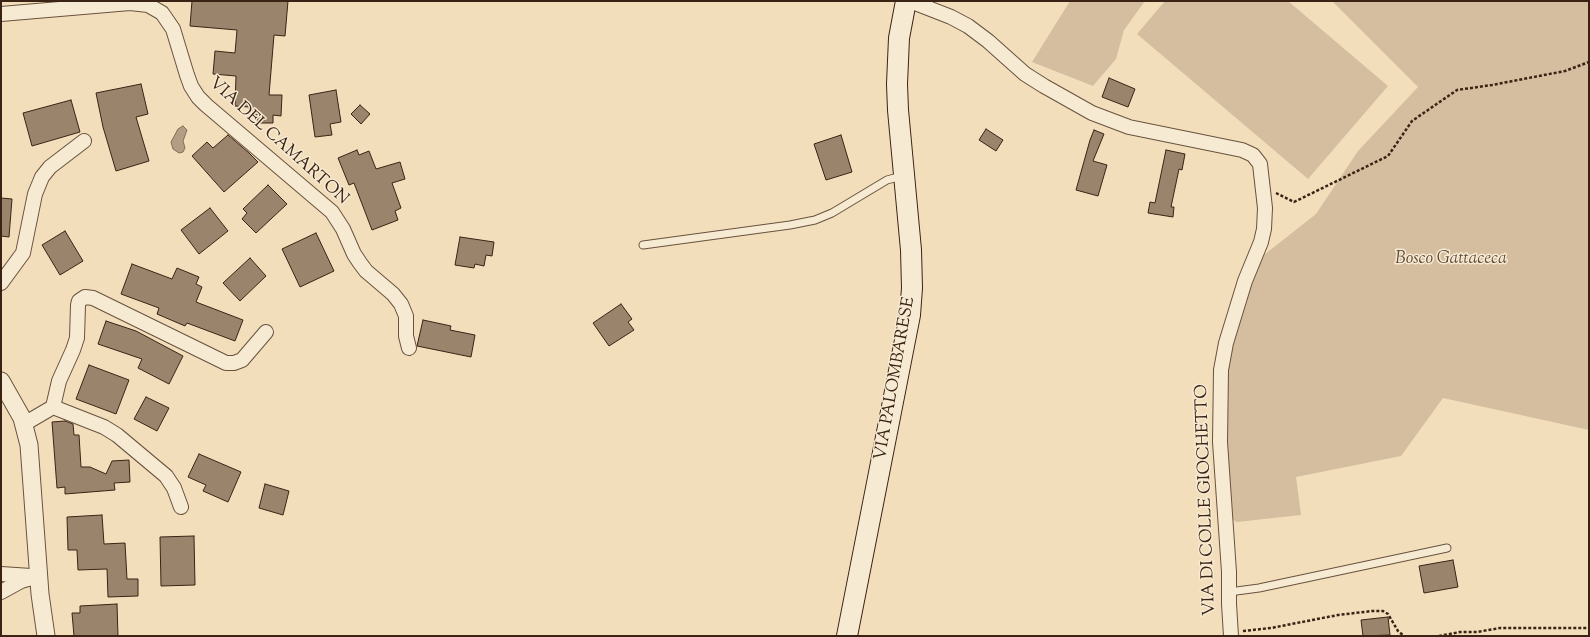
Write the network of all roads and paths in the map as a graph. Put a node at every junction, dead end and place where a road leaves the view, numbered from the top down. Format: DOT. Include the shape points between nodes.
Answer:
graph roads {
  1 [pos="906,1"];
  2 [pos="910,1"];
  3 [pos="1,14"];
  4 [pos="1589,62"];
  5 [pos="84,141"];
  6 [pos="905,176"];
  7 [pos="1263,186"];
  8 [pos="644,245"];
  9 [pos="1,283"];
  10 [pos="266,332"];
  11 [pos="409,348"];
  12 [pos="1,381"];
  13 [pos="53,407"];
  14 [pos="24,424"];
  15 [pos="180,507"];
  16 [pos="1448,548"];
  17 [pos="1,574"];
  18 [pos="39,576"];
  19 [pos="1,592"];
  20 [pos="1229,592"];
  21 [pos="1589,628"];
  22 [pos="1477,632"];
  23 [pos="1231,634"];
  24 [pos="46,636"];
  25 [pos="847,636"];
  26 [pos="1404,636"];
  27 [pos="1439,636"];
  28 [pos="1477,636"];
  1 -- 6 [label="main road, VIA PALOMBARESE" via="899,38 897,69 898,110"];
  2 -- 7 [label="street, VIA DI COLLE GIOCHETTO" via="968,26 1029,76 1102,118 1129,127 1249,153 1260,164"];
  3 -- 11 [label="street, VIA DEL CAMARTON" via="130,3 148,5 162,13 173,29 189,80 198,97 332,212 344,229 360,263 401,304 406,316"];
  4 -- 7 [label="path" via="1565,71 1457,90 1412,121 1388,156 1294,202"];
  5 -- 9 [label="street" via="50,167 42,177 35,194 23,253"];
  6 -- 8 [label="lane" via="887,180 832,213 810,222"];
  6 -- 25 [label="main road, VIA PALOMBARESE" via="911,263 910,315"];
  7 -- 20 [label="street, VIA DI COLLE GIOCHETTO" via="1265,218 1262,237 1245,282 1220,370 1220,442"];
  10 -- 13 [label="street" via="242,360 226,363 93,298 85,297 79,301 77,338 59,381"];
  12 -- 14 [label="street"];
  13 -- 14 [label="street"];
  13 -- 15 [label="street" via="117,434 166,476 174,488"];
  14 -- 18 [label="street" via="29,445"];
  16 -- 20 [label="lane"];
  17 -- 18 [label="street"];
  18 -- 19 [label="street" via="10,586"];
  18 -- 24 [label="street"];
  20 -- 23 [label="street, VIA DI COLLE GIOCHETTO"];
  21 -- 22 [label="path" via="1505,628"];
  22 -- 27 [label="path"];
  22 -- 28 [label="path"];
  23 -- 26 [label="path" via="1338,615 1383,611"];
}
